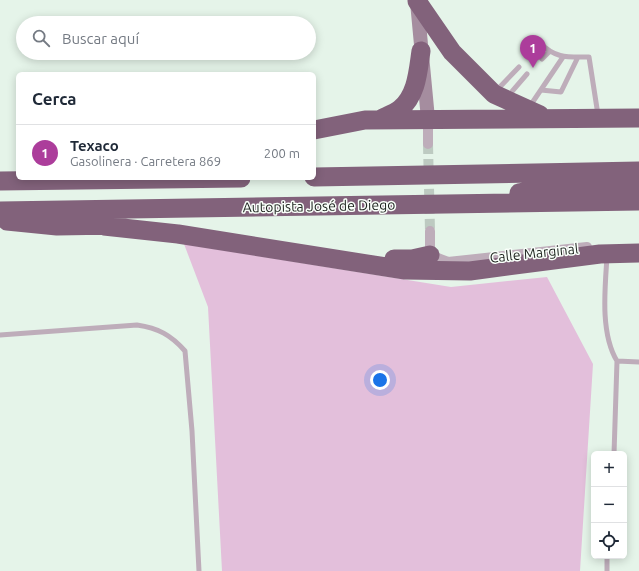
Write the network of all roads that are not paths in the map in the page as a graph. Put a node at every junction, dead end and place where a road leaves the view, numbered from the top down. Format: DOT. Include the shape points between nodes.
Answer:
graph roads {
  1 [pos="417,1"];
  2 [pos="421,51"];
  3 [pos="533,51"];
  4 [pos="548,52"];
  5 [pos="563,57"];
  6 [pos="578,57"];
  7 [pos="542,58"];
  8 [pos="518,67"];
  9 [pos="527,74"];
  10 [pos="541,90"];
  11 [pos="499,97"];
  12 [pos="528,110"];
  13 [pos="547,118"];
  14 [pos="598,118"];
  15 [pos="639,118"];
  16 [pos="428,119"];
  17 [pos="380,120"];
  18 [pos="316,130"];
  19 [pos="428,144"];
  20 [pos="639,171"];
  21 [pos="16,172"];
  22 [pos="0,174"];
  23 [pos="444,175"];
  24 [pos="316,177"];
  25 [pos="80,180"];
  26 [pos="0,181"];
  27 [pos="639,186"];
  28 [pos="550,188"];
  29 [pos="639,200"];
  30 [pos="448,204"];
  31 [pos="0,211"];
  32 [pos="0,220"];
  33 [pos="430,231"];
  34 [pos="639,245"];
  35 [pos="639,253"];
  36 [pos="607,254"];
  37 [pos="430,263"];
  38 [pos="0,335"];
  39 [pos="617,361"];
  40 [pos="639,362"];
  41 [pos="614,451"];
  42 [pos="607,559"];
  43 [pos="199,571"];
  44 [pos="606,571"];
  1 -- 2 [label="street"];
  1 -- 11 [label="highway" via="452,52"];
  2 -- 16 [label="street"];
  2 -- 17 [label="highway" via="411,96 400,108"];
  3 -- 4 [label="lane" via="540,43"];
  4 -- 5 [label="lane"];
  4 -- 7 [label="lane"];
  5 -- 6 [label="lane"];
  5 -- 10 [label="lane"];
  6 -- 10 [label="lane" via="561,92"];
  6 -- 14 [label="lane" via="589,57"];
  8 -- 11 [label="lane"];
  9 -- 11 [label="lane"];
  10 -- 12 [label="lane"];
  11 -- 12 [label="highway"];
  12 -- 13 [label="highway"];
  13 -- 14 [label="highway"];
  13 -- 16 [label="highway"];
  14 -- 15 [label="highway"];
  16 -- 17 [label="highway"];
  16 -- 19 [label="street"];
  17 -- 18 [label="highway" via="365,120"];
  20 -- 23 [label="highway, Autopista José de Diego"];
  21 -- 22 [label="highway"];
  23 -- 24 [label="highway, Autopista José de Diego"];
  23 -- 28 [label="highway"];
  25 -- 26 [label="highway, Autopista José de Diego"];
  27 -- 28 [label="highway"];
  28 -- 30 [label="highway"];
  29 -- 30 [label="highway, Autopista José de Diego"];
  30 -- 31 [label="highway, Autopista José de Diego"];
  32 -- 37 [label="highway" via="57,226 139,224 177,227 306,248"];
  33 -- 37 [label="street"];
  34 -- 37 [label="street, Calle Marginal" via="577,248"];
  35 -- 36 [label="highway, Calle Marginal"];
  36 -- 37 [label="highway, Calle Marginal" via="477,270"];
  36 -- 39 [label="lane" via="607,326"];
  38 -- 43 [label="lane" via="137,325 154,327 176,341 185,351"];
  39 -- 40 [label="lane"];
  39 -- 41 [label="lane"];
  42 -- 44 [label="lane"];
}
